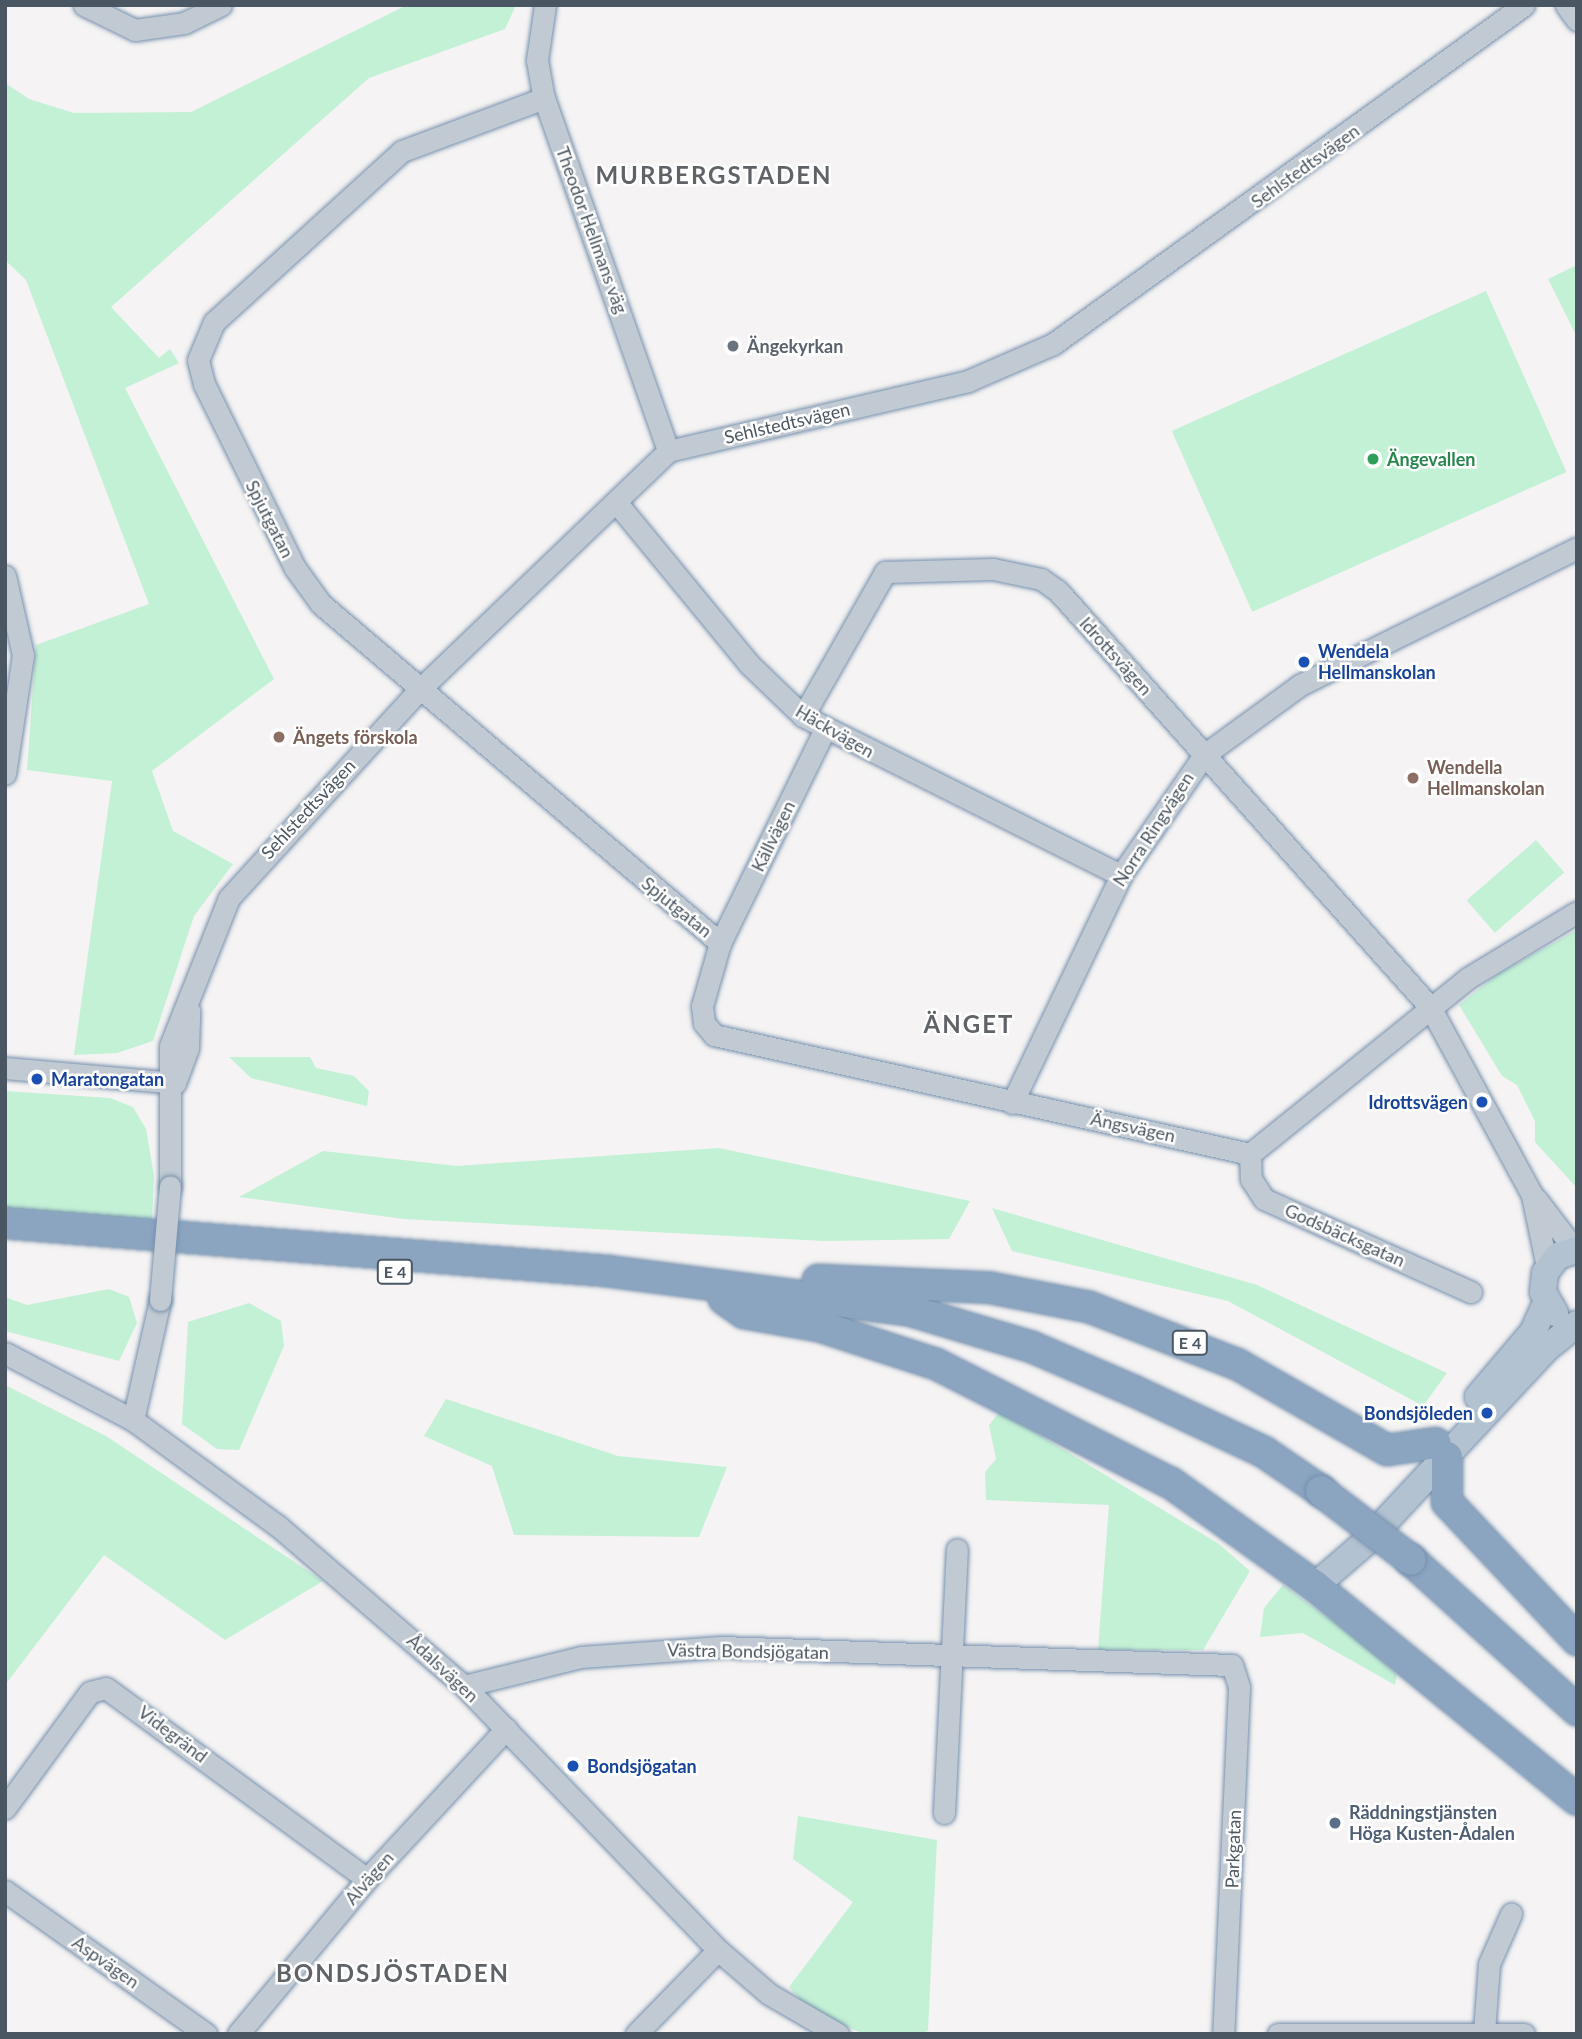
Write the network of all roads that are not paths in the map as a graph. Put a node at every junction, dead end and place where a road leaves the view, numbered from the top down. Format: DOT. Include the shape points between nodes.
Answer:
graph roads {
  1 [pos="84,5"];
  2 [pos="221,5"];
  3 [pos="545,5"];
  4 [pos="1524,5"];
  5 [pos="1566,5"];
  6 [pos="1577,20"];
  7 [pos="544,98"];
  8 [pos="668,452"];
  9 [pos="616,502"];
  10 [pos="1577,548"];
  11 [pos="5,576"];
  12 [pos="418,691"];
  13 [pos="803,716"];
  14 [pos="825,729"];
  15 [pos="1203,755"];
  16 [pos="5,774"];
  17 [pos="1121,875"];
  18 [pos="1577,912"];
  19 [pos="720,943"];
  20 [pos="1430,1006"];
  21 [pos="5,1068"];
  22 [pos="175,1083"];
  23 [pos="1012,1103"];
  24 [pos="1250,1154"];
  25 [pos="1532,1195"];
  26 [pos="5,1223"];
  27 [pos="5,1240"];
  28 [pos="1576,1250"];
  29 [pos="1547,1267"];
  30 [pos="760,1289"];
  31 [pos="1471,1292"];
  32 [pos="724,1299"];
  33 [pos="1547,1301"];
  34 [pos="1577,1324"];
  35 [pos="5,1353"];
  36 [pos="1134,1391"];
  37 [pos="133,1420"];
  38 [pos="1441,1450"];
  39 [pos="957,1549"];
  40 [pos="1315,1586"];
  41 [pos="1577,1640"];
  42 [pos="951,1659"];
  43 [pos="1232,1665"];
  44 [pos="464,1686"];
  45 [pos="1577,1710"];
  46 [pos="506,1728"];
  47 [pos="1577,1800"];
  48 [pos="5,1808"];
  49 [pos="944,1813"];
  50 [pos="367,1879"];
  51 [pos="5,1891"];
  52 [pos="1511,1914"];
  53 [pos="718,1950"];
  54 [pos="1484,2032"];
  55 [pos="206,2034"];
  56 [pos="238,2034"];
  57 [pos="636,2034"];
  58 [pos="838,2034"];
  59 [pos="1223,2034"];
  60 [pos="1278,2034"];
  61 [pos="1524,2034"];
  1 -- 2 [label="street" via="135,30 184,23"];
  3 -- 7 [label="street, Theodor Hellmans väg" via="537,60"];
  4 -- 8 [label="street, Sehlstedtsvägen" via="1053,344 956,384"];
  5 -- 6 [label="street"];
  7 -- 8 [label="street, Theodor Hellmans väg"];
  7 -- 12 [label="street, Spjutgatan" via="402,151 202,340 204,384 295,568 321,604"];
  8 -- 9 [label="street, Sehlstedtsvägen"];
  9 -- 12 [label="street, Sehlstedtsvägen"];
  9 -- 13 [label="street, Häckvägen" via="749,664"];
  10 -- 15 [label="street, Norra Ringvägen" via="1300,685"];
  11 -- 16 [label="street" via="23,655"];
  12 -- 19 [label="street, Spjutgatan"];
  12 -- 22 [label="street, Sehlstedtsvägen" via="229,898 170,1046"];
  13 -- 14 [label="street, Häckvägen"];
  13 -- 15 [label="street, Idrottsvägen" via="885,572 993,569 1032,576 1058,592"];
  14 -- 17 [label="street, Häckvägen"];
  14 -- 19 [label="street, Källvägen"];
  15 -- 17 [label="street, Norra Ringvägen"];
  15 -- 20 [label="street, Idrottsvägen"];
  17 -- 23 [label="street, Norra Ringvägen"];
  18 -- 20 [label="street"];
  19 -- 23 [label="street, Ängsvägen" via="702,1006 704,1023 714,1035"];
  20 -- 24 [label="street"];
  20 -- 25 [label="street, Idrottsvägen"];
  21 -- 22 [label="street"];
  22 -- 37 [label="street, Sehlstedtsvägen, bridge" via="160,1300"];
  23 -- 24 [label="street, Ängsvägen"];
  24 -- 31 [label="street, Godsbäcksgatan" via="1251,1179 1264,1199"];
  25 -- 28 [label="street, Idrottsvägen"];
  25 -- 29 [label="street, Idrottsvägen"];
  26 -- 30 [label="highway, E 4"];
  27 -- 32 [label="highway, E 4"];
  28 -- 29 [label="main road"];
  29 -- 33 [label="main road"];
  30 -- 36 [label="highway, E 4" via="945,1320 1032,1347"];
  30 -- 38 [label="highway, E 4" via="796,1280 847,1280 991,1288 1065,1301 1198,1346 1387,1450"];
  32 -- 36 [label="highway, E 4" via="915,1330"];
  32 -- 40 [label="highway, E 4" via="744,1313 819,1326 936,1364 1087,1438 1209,1507"];
  33 -- 34 [label="main road"];
  33 -- 38 [label="main road" via="1533,1332"];
  34 -- 38 [label="main road"];
  35 -- 37 [label="street, Ådalsvägen"];
  36 -- 45 [label="highway, E 4, bridge" via="1265,1452 1321,1491 1410,1560"];
  37 -- 44 [label="street, Ådalsvägen" via="278,1526"];
  38 -- 40 [label="main road"];
  38 -- 41 [label="highway" via="1447,1502"];
  39 -- 42 [label="street"];
  40 -- 47 [label="highway, E 4"];
  42 -- 43 [label="street, Västra Bondsjögatan"];
  42 -- 44 [label="street, Västra Bondsjögatan" via="721,1647 660,1650 581,1657"];
  42 -- 49 [label="street"];
  43 -- 59 [label="street, Parkgatan" via="1239,1687"];
  44 -- 46 [label="street, Ådalsvägen"];
  46 -- 50 [label="street, Alvägen"];
  46 -- 53 [label="street, Ådalsvägen"];
  48 -- 50 [label="street, Videgränd" via="90,1692 106,1688"];
  50 -- 56 [label="street, Alvägen"];
  51 -- 55 [label="street, Aspvägen"];
  52 -- 54 [label="street" via="1489,1964"];
  53 -- 57 [label="street"];
  53 -- 58 [label="street, Ådalsvägen" via="769,1994"];
  54 -- 60 [label="street"];
  54 -- 61 [label="street"];
}
